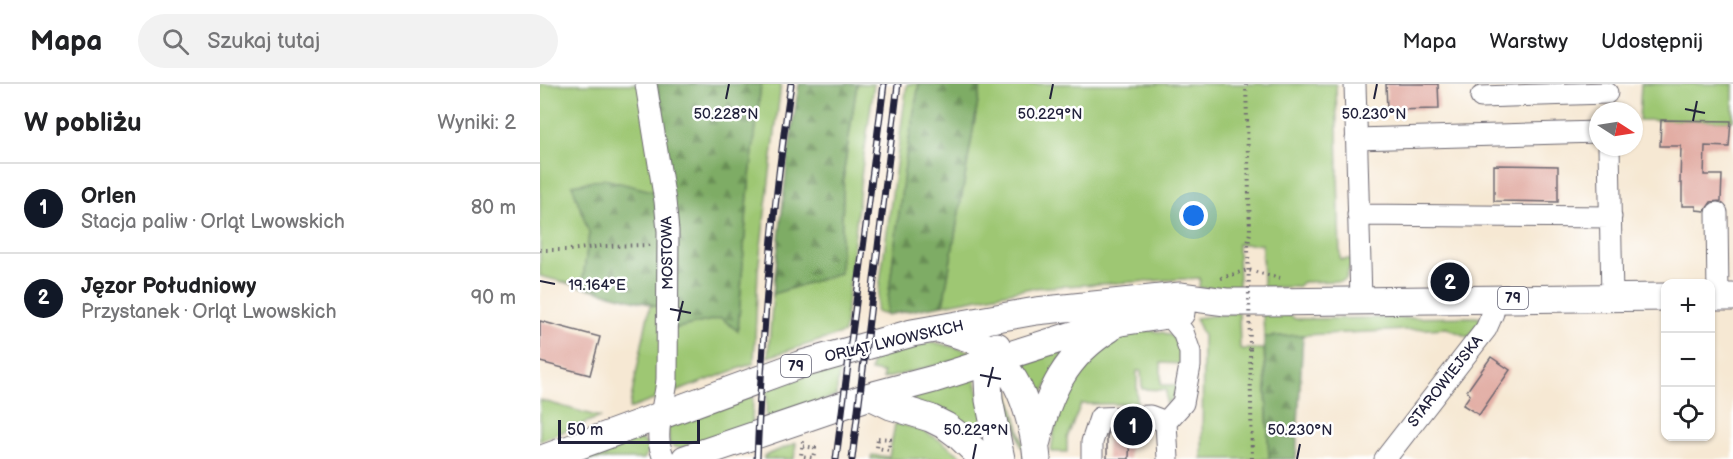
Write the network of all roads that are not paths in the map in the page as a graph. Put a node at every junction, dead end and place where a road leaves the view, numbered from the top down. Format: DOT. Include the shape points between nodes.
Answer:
graph roads {
  1 [pos="646,84"];
  2 [pos="1355,84"];
  3 [pos="1608,96"];
  4 [pos="1481,98"];
  5 [pos="1589,132"];
  6 [pos="1356,139"];
  7 [pos="1609,156"];
  8 [pos="1717,213"];
  9 [pos="1358,215"];
  10 [pos="1611,217"];
  11 [pos="1661,297"];
  12 [pos="1720,297"];
  13 [pos="1493,298"];
  14 [pos="1612,298"];
  15 [pos="1361,300"];
  16 [pos="1226,302"];
  17 [pos="1036,311"];
  18 [pos="1168,314"];
  19 [pos="1121,322"];
  20 [pos="935,328"];
  21 [pos="994,359"];
  22 [pos="870,396"];
  23 [pos="661,415"];
  24 [pos="1166,422"];
  25 [pos="1036,453"];
  26 [pos="542,459"];
  27 [pos="664,459"];
  28 [pos="685,459"];
  29 [pos="983,459"];
  30 [pos="1001,459"];
  31 [pos="1092,459"];
  32 [pos="1168,459"];
  33 [pos="1385,459"];
  1 -- 23 [label="street, MOSTOWA" via="669,247 667,379"];
  2 -- 6 [label="street"];
  3 -- 4 [label="street"];
  5 -- 6 [label="street"];
  6 -- 9 [label="street"];
  7 -- 10 [label="street"];
  8 -- 12 [label="street"];
  9 -- 10 [label="street"];
  9 -- 15 [label="street"];
  10 -- 14 [label="street"];
  11 -- 14 [label="main road, ORLĄT LWOWSKICH / 79"];
  13 -- 14 [label="main road, ORLĄT LWOWSKICH / 79"];
  13 -- 15 [label="main road, ORLĄT LWOWSKICH / 79"];
  13 -- 33 [label="street, STAROWIEJSKA" via="1493,313 1486,329"];
  15 -- 16 [label="main road, ORLĄT LWOWSKICH / 79"];
  16 -- 17 [label="main road, ORLĄT LWOWSKICH / 79" via="1180,296"];
  16 -- 18 [label="main road, ORLĄT LWOWSKICH / 79" via="1200,311"];
  17 -- 20 [label="main road, ORLĄT LWOWSKICH / 79"];
  17 -- 21 [label="main road" via="1008,332 997,346"];
  18 -- 19 [label="main road, ORLĄT LWOWSKICH / 79"];
  18 -- 24 [label="street" via="1183,332 1190,366 1182,403"];
  19 -- 21 [label="main road, ORLĄT LWOWSKICH / 79"];
  19 -- 25 [label="main road" via="1096,336 1059,379 1044,410"];
  20 -- 21 [label="main road" via="969,338 987,348"];
  20 -- 23 [label="main road, ORLĄT LWOWSKICH / 79" via="826,356"];
  21 -- 22 [label="main road, ORLĄT LWOWSKICH / 79"];
  21 -- 25 [label="main road" via="1006,369 1019,390"];
  21 -- 30 [label="main road" via="988,380 989,400"];
  22 -- 28 [label="main road, ORLĄT LWOWSKICH / 79"];
  22 -- 29 [label="main road" via="946,426"];
  23 -- 26 [label="main road, ORLĄT LWOWSKICH / 79"];
  23 -- 27 [label="street, MOSTOWA" via="658,440"];
  24 -- 31 [label="street" via="1150,416 1100,418 1092,442"];
  24 -- 32 [label="street"];
}
